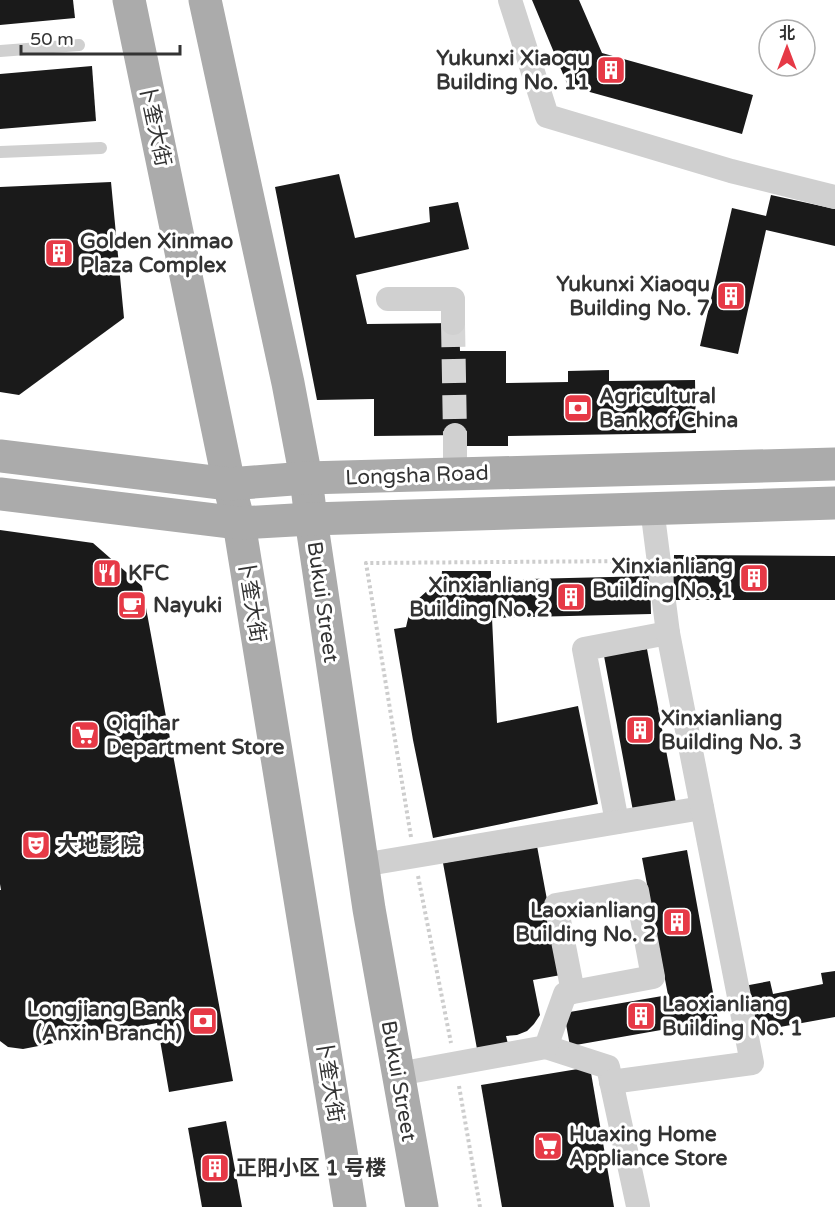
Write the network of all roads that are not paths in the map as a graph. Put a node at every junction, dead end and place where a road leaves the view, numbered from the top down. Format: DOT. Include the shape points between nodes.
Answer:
graph roads {
  1 [pos="129,0"];
  2 [pos="205,0"];
  3 [pos="510,0"];
  4 [pos="79,45"];
  5 [pos="0,51"];
  6 [pos="101,148"];
  7 [pos="0,152"];
  8 [pos="835,197"];
  9 [pos="388,299"];
  10 [pos="453,323"];
  11 [pos="455,435"];
  12 [pos="0,456"];
  13 [pos="835,464"];
  14 [pos="455,474"];
  15 [pos="306,478"];
  16 [pos="229,484"];
  17 [pos="0,494"];
  18 [pos="835,503"];
  19 [pos="652,508"];
  20 [pos="311,519"];
  21 [pos="239,523"];
  22 [pos="668,633"];
  23 [pos="702,808"];
  24 [pos="617,822"];
  25 [pos="362,865"];
  26 [pos="573,992"];
  27 [pos="546,1047"];
  28 [pos="398,1074"];
  29 [pos="611,1082"];
  30 [pos="638,1206"];
  31 [pos="350,1207"];
  32 [pos="422,1207"];
  1 -- 16 [label="main road, 卜奎大街"];
  2 -- 15 [label="main road, Bukui Street"];
  3 -- 8 [label="street" via="547,116 731,171"];
  4 -- 5 [label="lane"];
  6 -- 7 [label="lane"];
  9 -- 10 [label="street" via="453,299"];
  11 -- 14 [label="street"];
  12 -- 16 [label="main road, Longsha Road"];
  13 -- 14 [label="main road, Longsha Road"];
  14 -- 15 [label="main road, Longsha Road"];
  15 -- 16 [label="main road, Longsha Road"];
  15 -- 20 [label="main road, Bukui Street"];
  16 -- 21 [label="main road, 卜奎大街"];
  17 -- 21 [label="main road, Longsha Road"];
  18 -- 19 [label="main road, Longsha Road"];
  19 -- 20 [label="main road, Longsha Road"];
  19 -- 22 [label="street"];
  20 -- 21 [label="main road, Longsha Road"];
  20 -- 25 [label="main road, Bukui Street"];
  21 -- 31 [label="main road, 卜奎大街"];
  22 -- 23 [label="street"];
  22 -- 24 [label="street" via="585,649"];
  23 -- 24 [label="street"];
  23 -- 29 [label="street" via="752,1063"];
  24 -- 25 [label="street"];
  25 -- 28 [label="main road, Bukui Street"];
  26 -- 26 [label="street" via="653,978 637,891 556,905"];
  26 -- 27 [label="street" via="565,994"];
  27 -- 28 [label="street"];
  27 -- 29 [label="street" via="608,1067"];
  28 -- 32 [label="main road, Bukui Street"];
  29 -- 30 [label="street"];
}
